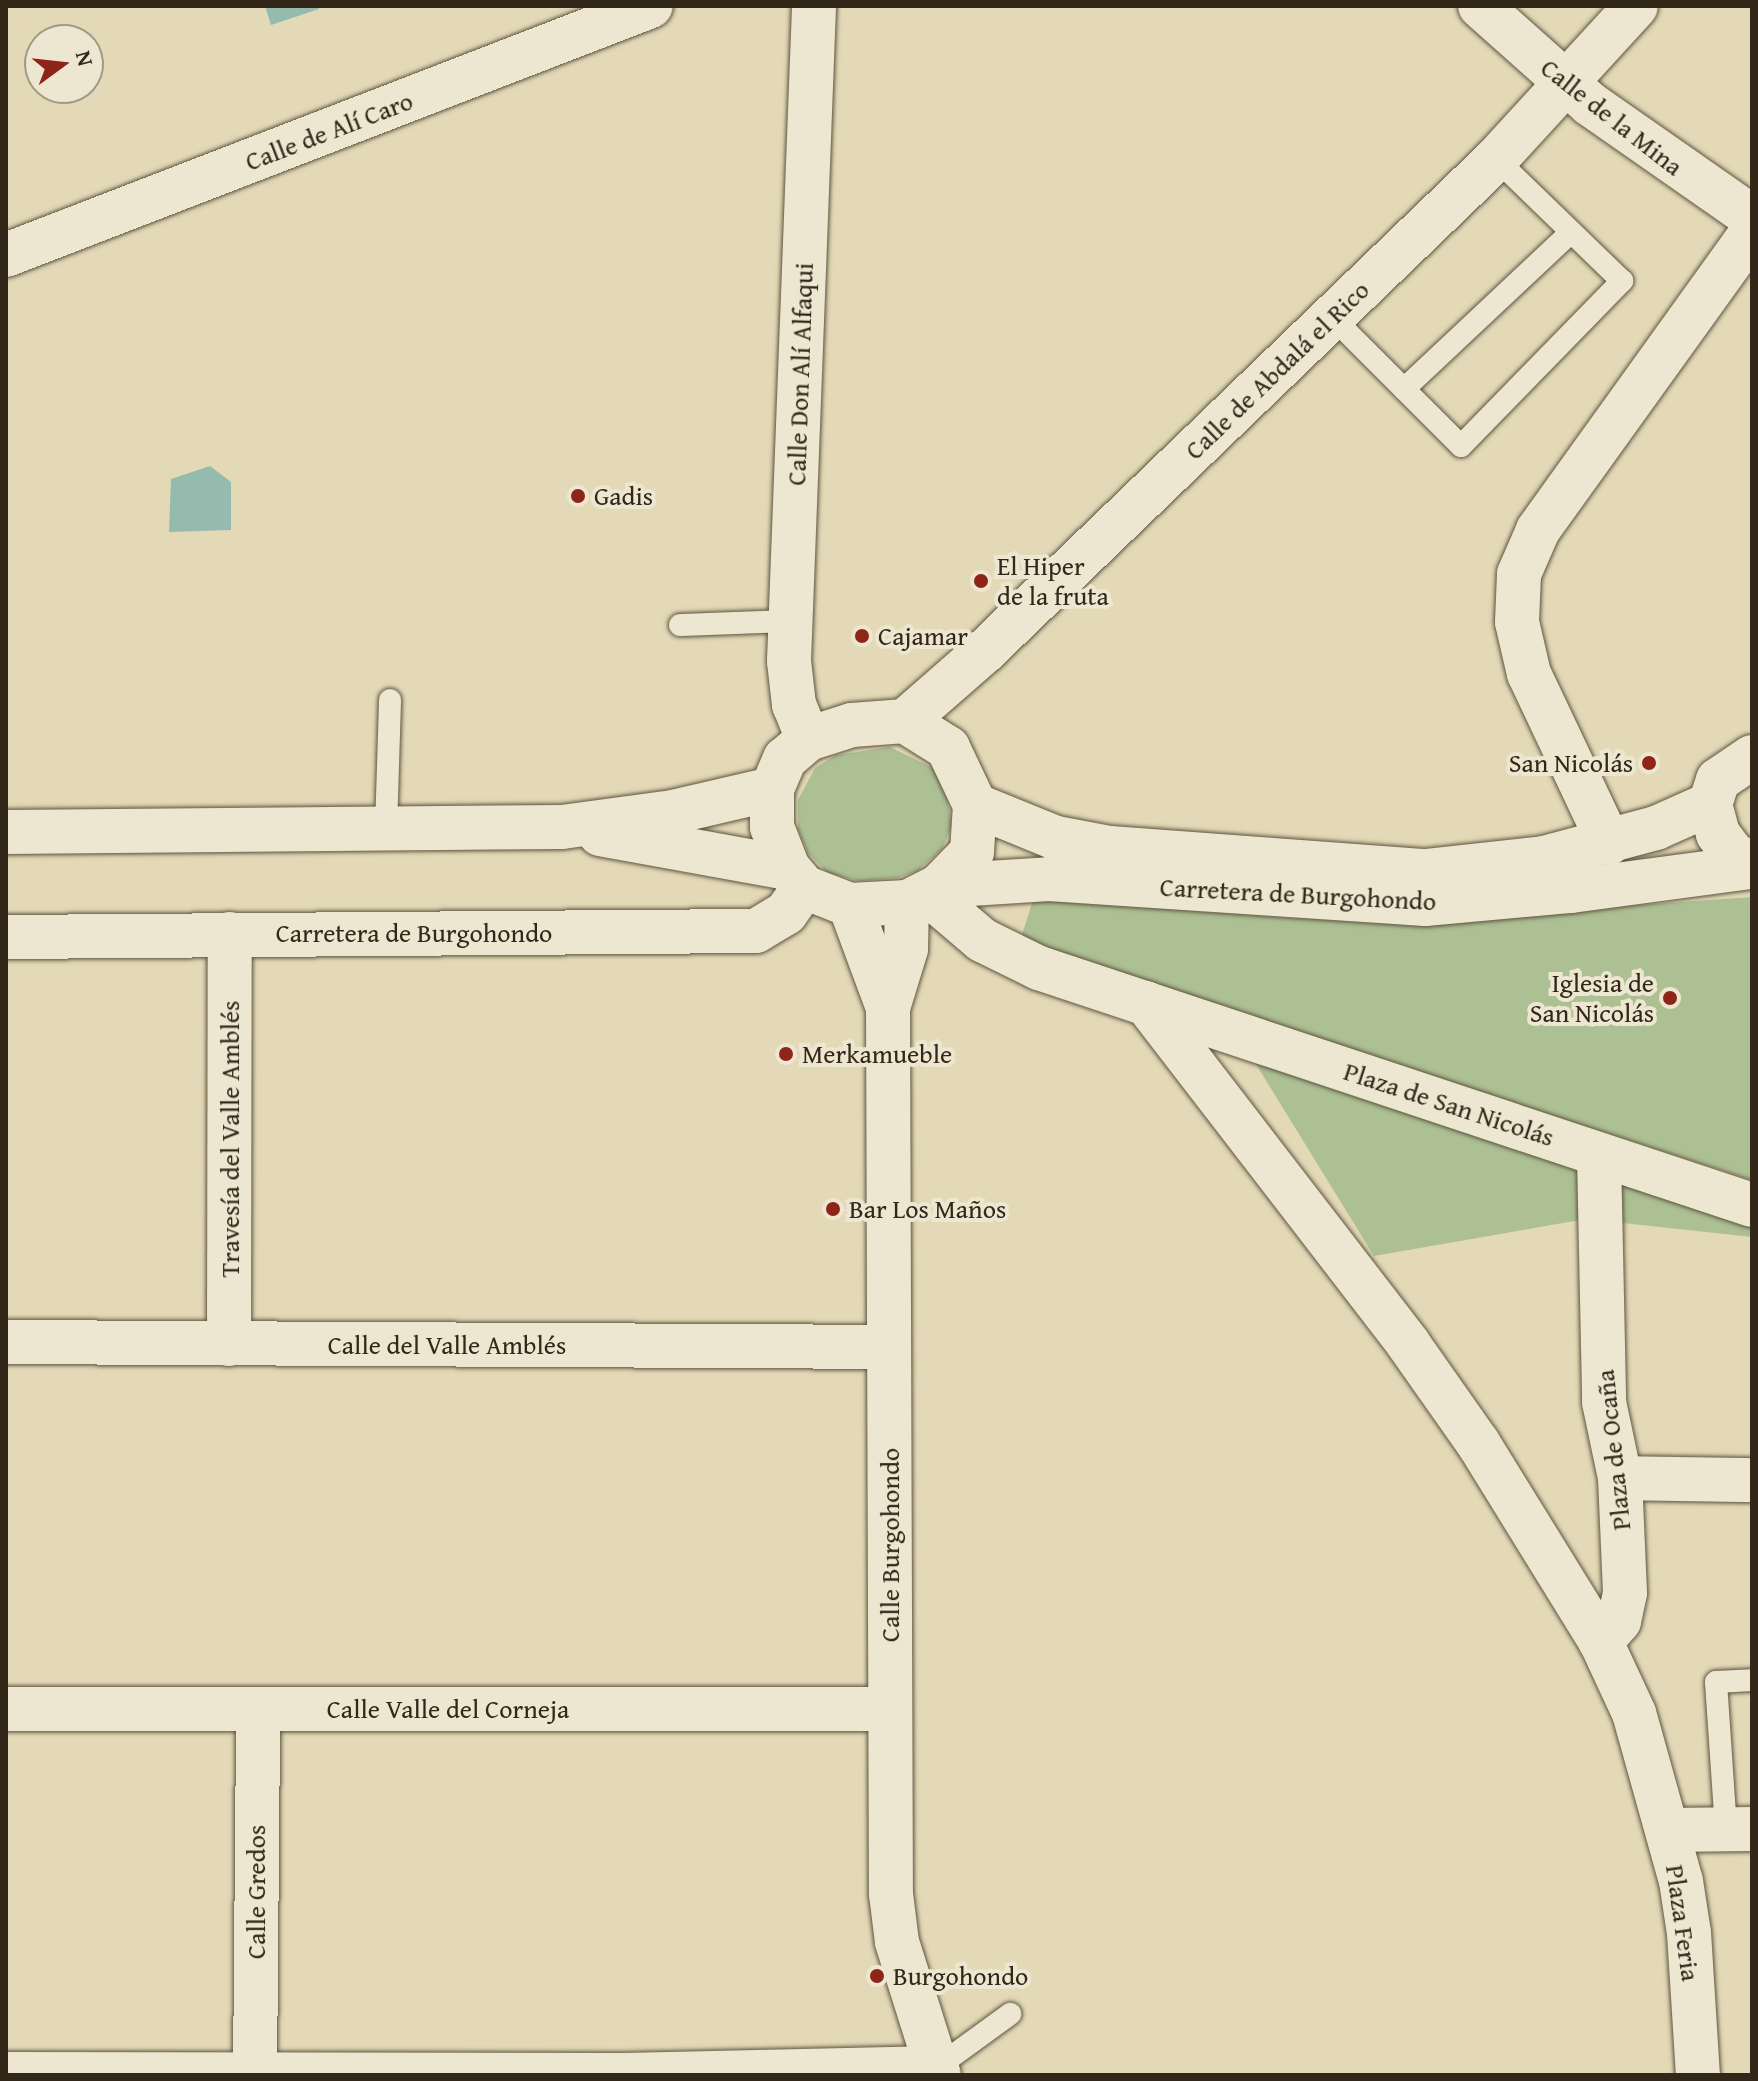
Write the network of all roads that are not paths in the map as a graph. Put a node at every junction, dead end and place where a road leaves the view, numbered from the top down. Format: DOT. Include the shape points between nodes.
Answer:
graph roads {
  1 [pos="651,6"];
  2 [pos="814,6"];
  3 [pos="1480,6"];
  4 [pos="1636,6"];
  5 [pos="1565,84"];
  6 [pos="1496,159"];
  7 [pos="1752,217"];
  8 [pos="1571,232"];
  9 [pos="1752,232"];
  10 [pos="6,255"];
  11 [pos="1333,318"];
  12 [pos="1404,389"];
  13 [pos="790,621"];
  14 [pos="680,625"];
  15 [pos="390,700"];
  16 [pos="905,721"];
  17 [pos="808,739"];
  18 [pos="1752,757"];
  19 [pos="772,789"];
  20 [pos="1710,804"];
  21 [pos="975,805"];
  22 [pos="562,827"];
  23 [pos="386,829"];
  24 [pos="6,832"];
  25 [pos="1609,843"];
  26 [pos="1752,865"];
  27 [pos="796,878"];
  28 [pos="925,894"];
  29 [pos="850,905"];
  30 [pos="230,934"];
  31 [pos="6,937"];
  32 [pos="1146,1003"];
  33 [pos="888,1008"];
  34 [pos="1599,1155"];
  35 [pos="1752,1205"];
  36 [pos="6,1342"];
  37 [pos="229,1344"];
  38 [pos="889,1347"];
  39 [pos="1620,1478"];
  40 [pos="1752,1480"];
  41 [pos="1601,1642"];
  42 [pos="1752,1680"];
  43 [pos="6,1709"];
  44 [pos="258,1709"];
  45 [pos="890,1709"];
  46 [pos="1739,1829"];
  47 [pos="1668,1830"];
  48 [pos="1010,2014"];
  49 [pos="938,2072"];
  50 [pos="6,2074"];
  51 [pos="255,2075"];
  52 [pos="623,2075"];
  53 [pos="1698,2075"];
  1 -- 10 [label="street, Calle de Alí Caro"];
  2 -- 13 [label="street, Calle Don Alí Alfaqui"];
  3 -- 5 [label="street, Calle de la Mina"];
  4 -- 5 [label="street, Calle de Abdalá el Rico"];
  5 -- 6 [label="street, Calle de Abdalá el Rico"];
  5 -- 7 [label="street, Calle de la Mina" via="1704,188"];
  6 -- 8 [label="lane"];
  6 -- 11 [label="street, Calle de Abdalá el Rico"];
  8 -- 12 [label="lane"];
  8 -- 12 [label="lane" via="1622,281 1461,446"];
  9 -- 25 [label="street" via="1538,530 1519,574 1517,622 1529,674"];
  11 -- 12 [label="lane"];
  11 -- 16 [label="street, Calle de Abdalá el Rico"];
  13 -- 14 [label="lane"];
  13 -- 17 [label="street, Calle Don Alí Alfaqui" via="794,705"];
  15 -- 23 [label="lane"];
  16 -- 17 [label="street" via="852,725"];
  16 -- 21 [label="street" via="948,748"];
  17 -- 19 [label="street" via="785,759"];
  18 -- 20 [label="street" via="1718,780"];
  19 -- 22 [label="street" via="673,812"];
  19 -- 27 [label="street" via="772,827"];
  20 -- 25 [label="street, Carretera de Burgohondo"];
  20 -- 26 [label="street" via="1718,834 1734,855"];
  21 -- 25 [label="street, Carretera de Burgohondo" via="1014,825 1110,848 1425,871 1544,858"];
  21 -- 28 [label="street" via="972,852"];
  22 -- 23 [label="street"];
  22 -- 27 [label="street"];
  23 -- 24 [label="street"];
  26 -- 28 [label="street, Carretera de Burgohondo" via="1571,891 1425,904 1049,879"];
  27 -- 29 [label="street"];
  27 -- 30 [label="street, Carretera de Burgohondo" via="786,913 756,931"];
  28 -- 29 [label="street"];
  28 -- 32 [label="street, Plaza de San Nicolás" via="996,947 1039,968"];
  28 -- 33 [label="street, Calle Burgohondo"];
  29 -- 33 [label="street, Calle Burgohondo"];
  30 -- 31 [label="street, Carretera de Burgohondo"];
  30 -- 37 [label="street, Travesía del Valle Amblés"];
  32 -- 34 [label="street, Plaza de San Nicolás"];
  32 -- 41 [label="street" via="1409,1345 1503,1482"];
  33 -- 38 [label="street, Calle Burgohondo"];
  34 -- 35 [label="street, Plaza de San Nicolás"];
  34 -- 39 [label="street, Plaza de Ocaña" via="1604,1402"];
  36 -- 37 [label="street, Calle del Valle Amblés"];
  37 -- 38 [label="street, Calle del Valle Amblés"];
  38 -- 45 [label="street, Calle Burgohondo"];
  39 -- 40 [label="street"];
  39 -- 41 [label="street, Plaza de Ocaña" via="1625,1593 1619,1621"];
  41 -- 47 [label="street" via="1634,1713"];
  42 -- 46 [label="lane, Plaza Feria" via="1716,1682"];
  43 -- 44 [label="street, Calle Valle del Corneja"];
  44 -- 45 [label="street, Calle Valle del Corneja"];
  44 -- 51 [label="street, Calle Gredos"];
  45 -- 49 [label="street, Calle Burgohondo" via="891,1894 897,1942"];
  46 -- 47 [label="street, Plaza Feria"];
  47 -- 53 [label="street, Plaza Feria" via="1689,1933"];
  48 -- 49 [label="lane"];
  49 -- 52 [label="street"];
  50 -- 51 [label="street"];
  51 -- 52 [label="street"];
}
